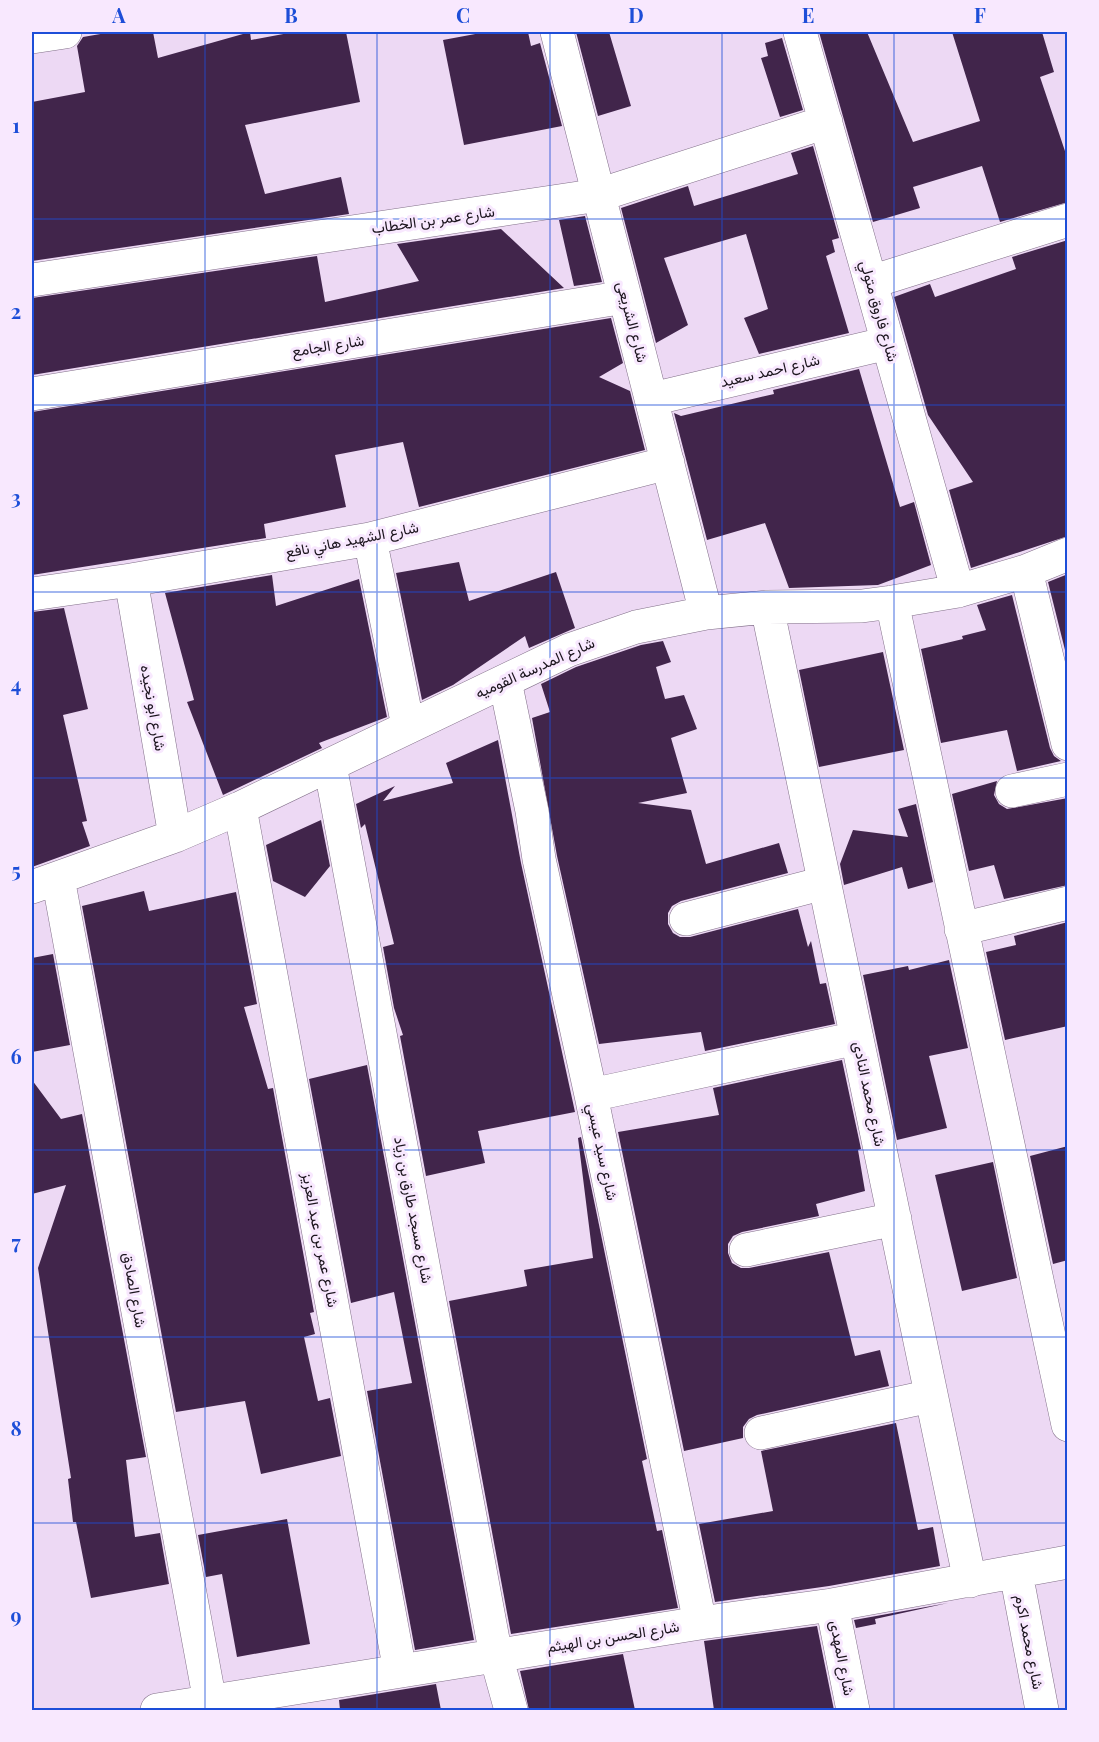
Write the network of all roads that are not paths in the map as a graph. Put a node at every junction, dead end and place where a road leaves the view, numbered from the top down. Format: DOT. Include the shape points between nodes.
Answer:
graph roads {
  1 [pos="65,32"];
  2 [pos="556,32"];
  3 [pos="800,32"];
  4 [pos="32,37"];
  5 [pos="826,122"];
  6 [pos="599,195"];
  7 [pos="1068,220"];
  8 [pos="32,280"];
  9 [pos="871,282"];
  10 [pos="625,297"];
  11 [pos="888,343"];
  12 [pos="32,394"];
  13 [pos="652,399"];
  14 [pos="668,463"];
  15 [pos="370,539"];
  16 [pos="1068,554"];
  17 [pos="1026,571"];
  18 [pos="131,580"];
  19 [pos="958,591"];
  20 [pos="32,594"];
  21 [pos="892,602"];
  22 [pos="767,607"];
  23 [pos="706,613"];
  24 [pos="505,681"];
  25 [pos="408,726"];
  26 [pos="1068,744"];
  27 [pos="330,765"];
  28 [pos="1068,779"];
  29 [pos="1012,790"];
  30 [pos="240,808"];
  31 [pos="175,836"];
  32 [pos="45,882"];
  33 [pos="824,883"];
  34 [pos="1068,903"];
  35 [pos="686,919"];
  36 [pos="961,929"];
  37 [pos="857,1038"];
  38 [pos="591,1095"];
  39 [pos="895,1219"];
  40 [pos="746,1250"];
  41 [pos="932,1396"];
  42 [pos="1068,1425"];
  43 [pos="761,1433"];
  44 [pos="1068,1562"];
  45 [pos="1016,1573"];
  46 [pos="970,1581"];
  47 [pos="832,1605"];
  48 [pos="700,1623"];
  49 [pos="495,1656"];
  50 [pos="400,1671"];
  51 [pos="210,1702"];
  52 [pos="170,1710"];
  53 [pos="511,1710"];
  54 [pos="853,1710"];
  55 [pos="1042,1710"];
  1 -- 4 [label="street"];
  2 -- 6 [label="street, شارع الشريعى"];
  3 -- 5 [label="street, شارع فاروق متولي"];
  5 -- 6 [label="street, شارع عمر بن الخطاب"];
  5 -- 9 [label="street, شارع فاروق متولي"];
  6 -- 8 [label="street, شارع عمر بن الخطاب"];
  6 -- 10 [label="street, شارع الشريعى"];
  7 -- 9 [label="street"];
  9 -- 11 [label="street, شارع فاروق متولي"];
  10 -- 12 [label="street, شارع الجامع"];
  10 -- 13 [label="street, شارع الشريعى"];
  11 -- 13 [label="street, شارع احمد سعيد"];
  11 -- 19 [label="street, شارع فاروق متولي"];
  13 -- 14 [label="street, شارع الشريعى"];
  14 -- 15 [label="street, شارع الشهيد هاني نافع"];
  14 -- 23 [label="street, شارع الشريعى"];
  15 -- 18 [label="street, شارع الشهيد هاني نافع"];
  15 -- 25 [label="street"];
  16 -- 17 [label="street, شارع المدرسة القوميه"];
  17 -- 19 [label="street, شارع المدرسة القوميه"];
  17 -- 26 [label="street"];
  18 -- 20 [label="street, شارع الشهيد هاني نافع"];
  18 -- 31 [label="street, شارع ابو نجيده"];
  19 -- 21 [label="street, شارع المدرسة القوميه"];
  21 -- 22 [label="street, شارع المدرسة القوميه"];
  21 -- 36 [label="street"];
  22 -- 23 [label="street, شارع المدرسة القوميه"];
  22 -- 33 [label="street, شارع محمد النادى"];
  23 -- 24 [label="street, شارع المدرسة القوميه" via="636,627 569,650"];
  24 -- 25 [label="street, شارع المدرسة القوميه"];
  24 -- 38 [label="street, شارع سيد عيسي" via="538,859"];
  25 -- 27 [label="street, شارع المدرسة القوميه"];
  27 -- 30 [label="street, شارع المدرسة القوميه"];
  27 -- 49 [label="street, شارع مسجد طارق بن زياد"];
  28 -- 29 [label="street"];
  30 -- 31 [label="street, شارع المدرسة القوميه"];
  30 -- 50 [label="street, شارع عمر بن عبد العزيز"];
  31 -- 32 [label="street, شارع المدرسة القوميه"];
  32 -- 51 [label="street, شارع الصادق"];
  33 -- 35 [label="street"];
  33 -- 37 [label="street, شارع محمد النادى"];
  34 -- 36 [label="street"];
  36 -- 42 [label="street"];
  37 -- 38 [label="street"];
  37 -- 39 [label="street, شارع محمد النادى"];
  38 -- 48 [label="street, شارع سيد عيسي"];
  39 -- 40 [label="street"];
  39 -- 41 [label="street, شارع محمد النادى"];
  41 -- 43 [label="street"];
  41 -- 46 [label="street, شارع محمد النادى"];
  44 -- 45 [label="street, شارع الحسن بن الهيثم"];
  45 -- 46 [label="street, شارع الحسن بن الهيثم"];
  45 -- 55 [label="street, شارع محمد اكرم"];
  46 -- 47 [label="street, شارع الحسن بن الهيثم"];
  47 -- 48 [label="street, شارع الحسن بن الهيثم"];
  47 -- 54 [label="street, شارع المهدى"];
  48 -- 49 [label="street, شارع الحسن بن الهيثم"];
  49 -- 50 [label="street, شارع الحسن بن الهيثم"];
  49 -- 53 [label="street, شارع مسجد طارق بن زياد"];
  50 -- 51 [label="street, شارع الحسن بن الهيثم"];
  51 -- 52 [label="street, شارع الحسن بن الهيثم"];
}
